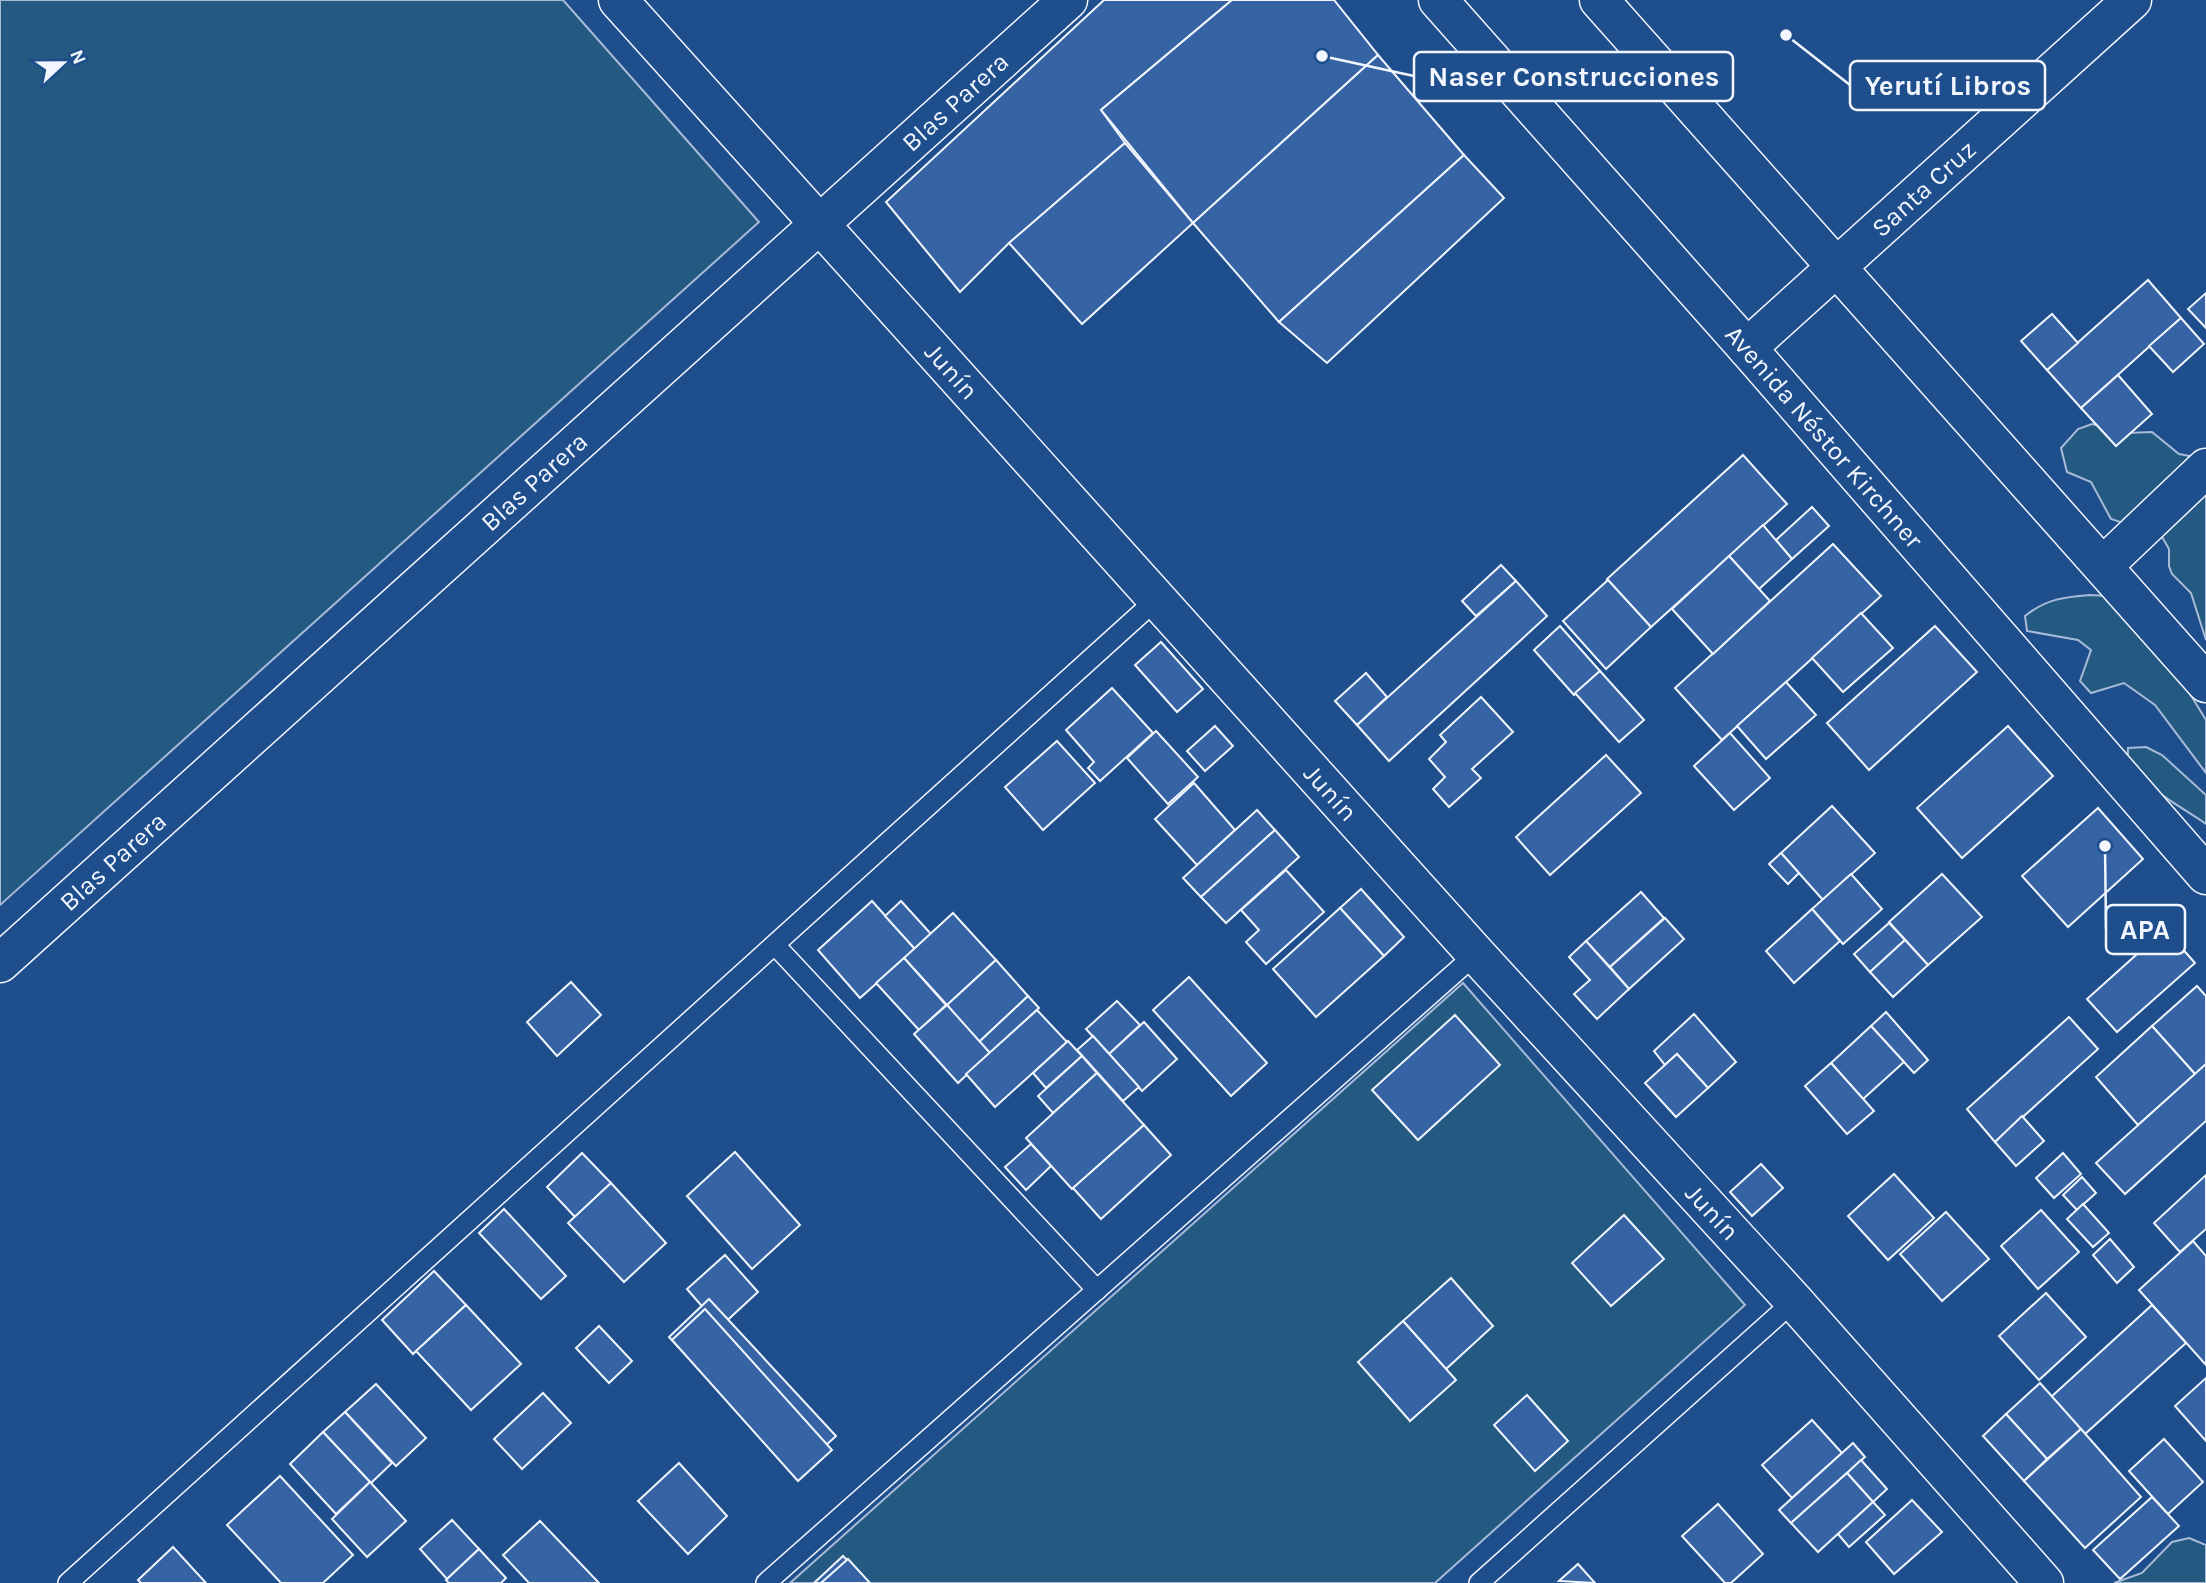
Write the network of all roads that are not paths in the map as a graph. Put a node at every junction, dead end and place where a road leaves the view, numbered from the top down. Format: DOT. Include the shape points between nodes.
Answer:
graph roads {
  1 [pos="618,0"];
  2 [pos="1068,0"];
  3 [pos="1438,0"];
  4 [pos="1599,0"];
  5 [pos="2132,0"];
  6 [pos="820,226"];
  7 [pos="1837,266"];
  8 [pos="1747,348"];
  9 [pos="2206,468"];
  10 [pos="2103,566"];
  11 [pos="1157,599"];
  12 [pos="2206,683"];
  13 [pos="2206,875"];
  14 [pos="775,945"];
  15 [pos="1476,954"];
  16 [pos="0,963"];
  17 [pos="1097,1290"];
  18 [pos="1794,1301"];
  19 [pos="68,1583"];
  20 [pos="766,1583"];
  21 [pos="1479,1583"];
  22 [pos="2044,1583"];
  1 -- 6 [label="street, Junín"];
  2 -- 6 [label="street, Blas Parera"];
  3 -- 8 [label="street, Avenida Néstor Kirchner"];
  4 -- 7 [label="street"];
  5 -- 7 [label="street, Santa Cruz"];
  6 -- 11 [label="street, Junín"];
  6 -- 16 [label="street, Blas Parera"];
  7 -- 8 [label="street, Santa Cruz"];
  7 -- 10 [label="street"];
  8 -- 13 [label="street, Avenida Néstor Kirchner"];
  9 -- 10 [label="street"];
  10 -- 12 [label="street"];
  11 -- 14 [label="lane"];
  11 -- 15 [label="street, Junín"];
  14 -- 17 [label="lane"];
  14 -- 19 [label="lane"];
  15 -- 17 [label="lane"];
  15 -- 18 [label="street, Junín"];
  17 -- 20 [label="lane"];
  18 -- 21 [label="lane"];
  18 -- 22 [label="street, Junín"];
}
